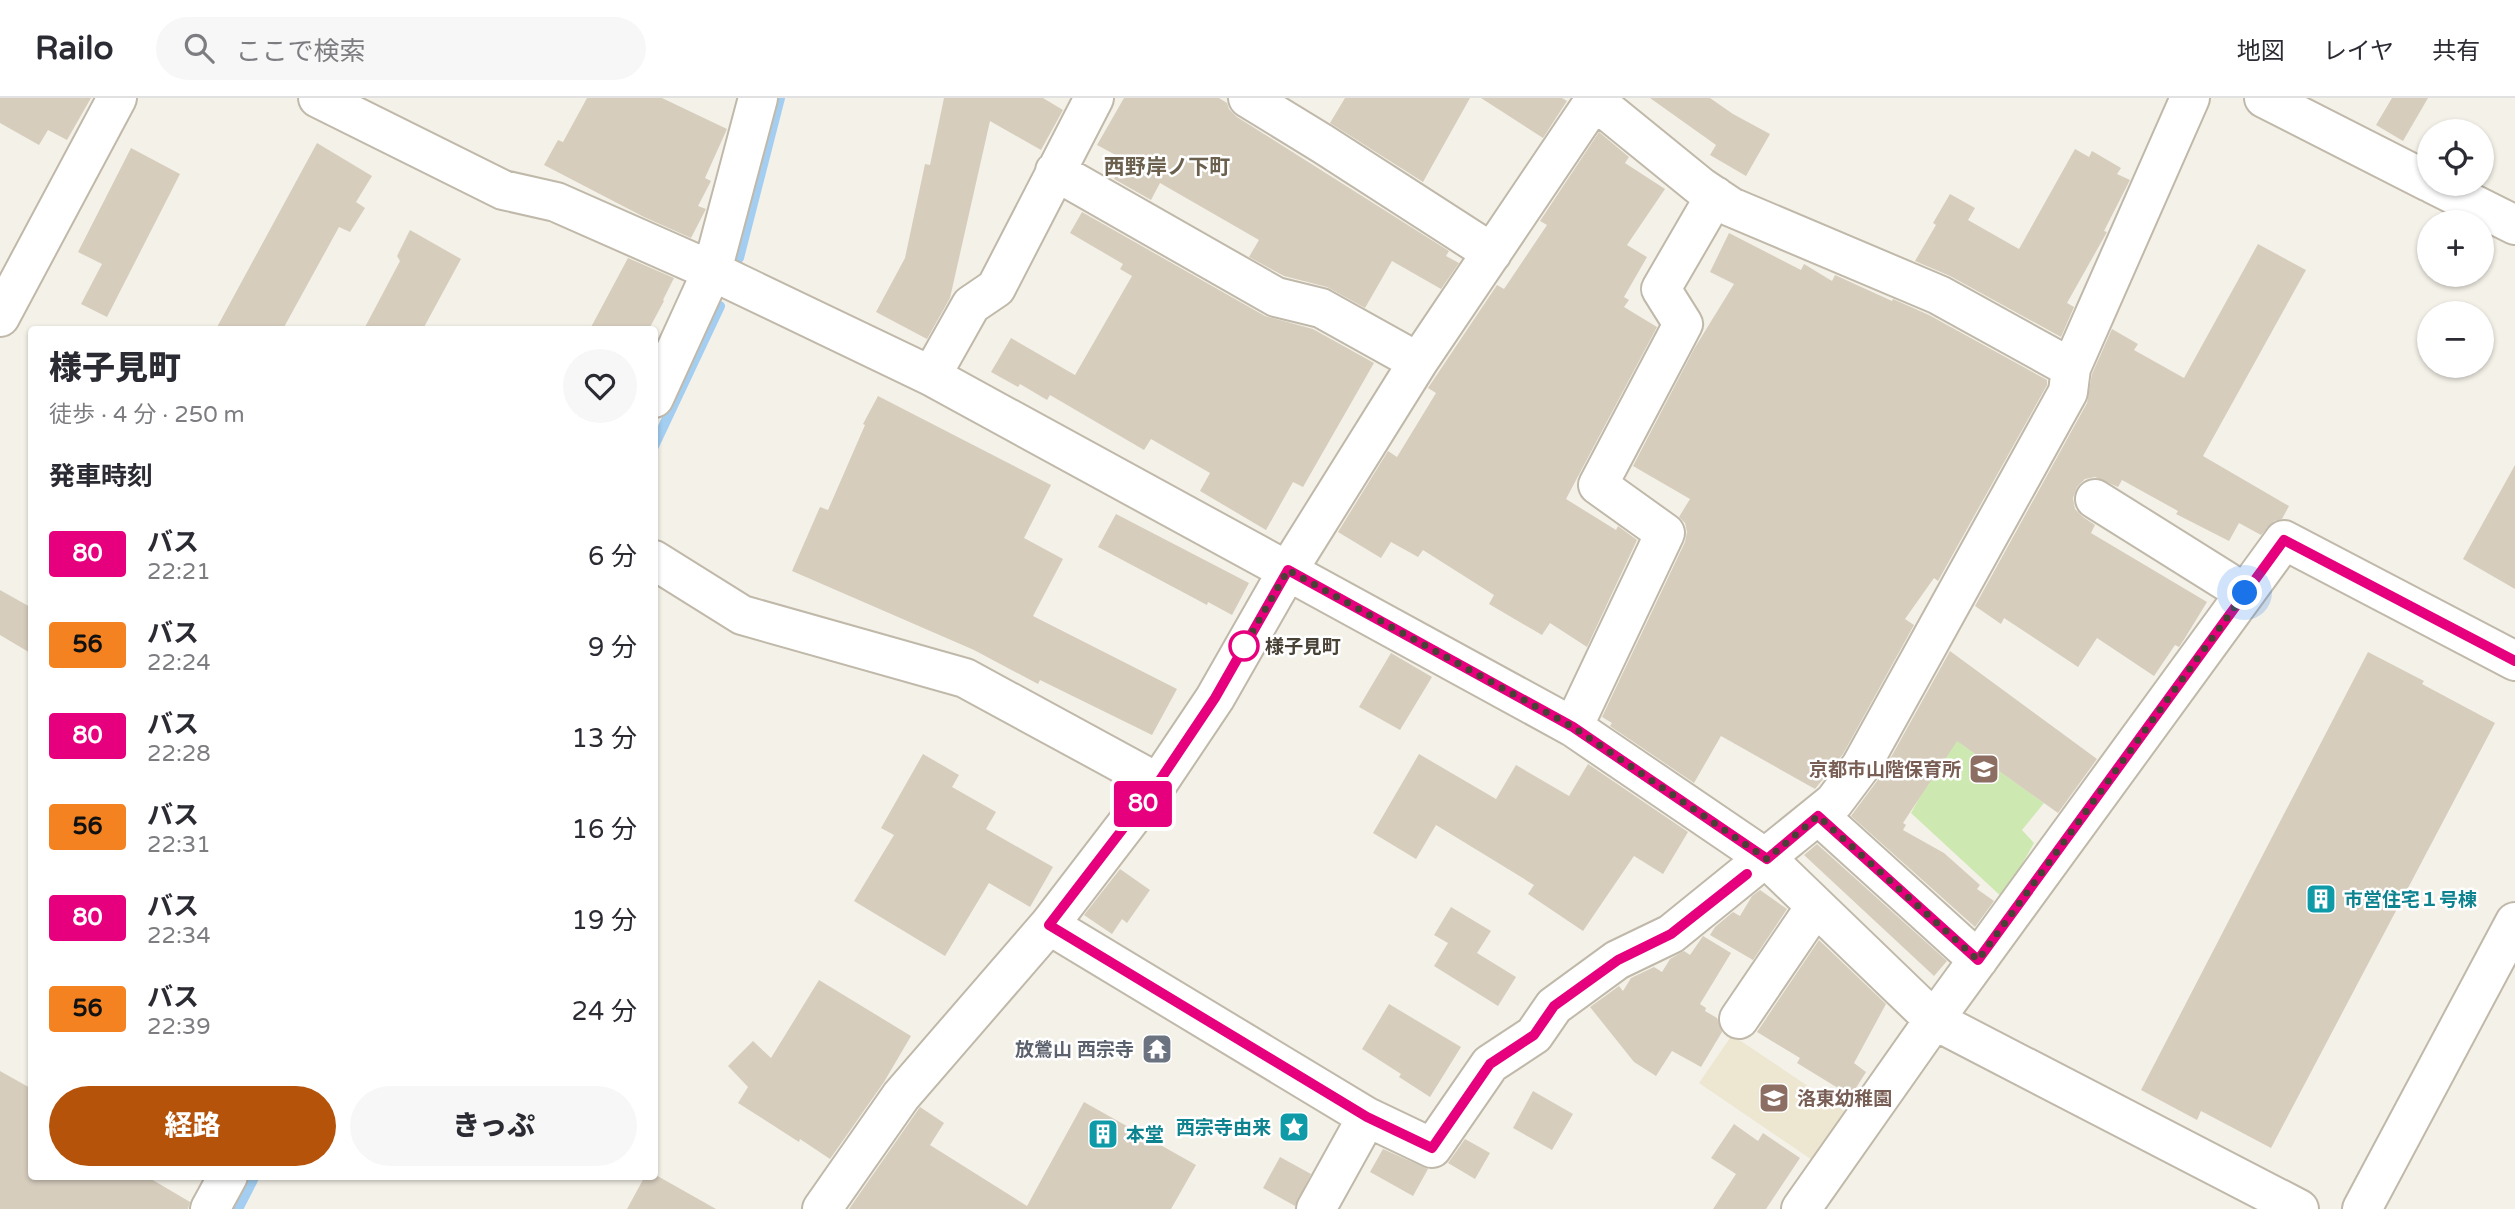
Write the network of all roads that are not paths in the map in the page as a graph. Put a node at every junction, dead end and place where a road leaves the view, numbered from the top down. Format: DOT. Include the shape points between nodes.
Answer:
graph roads {
  1 [pos="117,98"];
  2 [pos="318,98"];
  3 [pos="758,98"];
  4 [pos="1094,98"];
  5 [pos="1248,98"];
  6 [pos="2190,98"];
  7 [pos="1595,99"];
  8 [pos="2287,103"];
  9 [pos="1055,171"];
  10 [pos="2417,175"];
  11 [pos="1715,196"];
  12 [pos="2457,196"];
  13 [pos="2515,225"];
  14 [pos="1492,253"];
  15 [pos="712,271"];
  16 [pos="0,317"];
  17 [pos="1418,362"];
  18 [pos="2071,368"];
  19 [pos="931,376"];
  20 [pos="658,389"];
  21 [pos="2095,499"];
  22 [pos="658,562"];
  23 [pos="1288,570"];
  24 [pos="2245,593"];
  25 [pos="2515,661"];
  26 [pos="1573,727"];
  27 [pos="1158,783"];
  28 [pos="1818,816"];
  29 [pos="1767,859"];
  30 [pos="1815,906"];
  31 [pos="2515,922"];
  32 [pos="1049,925"];
  33 [pos="1978,960"];
  34 [pos="1739,1019"];
  35 [pos="1934,1020"];
  36 [pos="1367,1117"];
  37 [pos="226,1180"];
  38 [pos="210,1209"];
  39 [pos="822,1209"];
  40 [pos="1316,1209"];
  41 [pos="1801,1209"];
  42 [pos="2299,1209"];
  43 [pos="2362,1209"];
  1 -- 16 [label="street"];
  2 -- 15 [label="street" via="503,190 556,202"];
  3 -- 15 [label="street"];
  4 -- 9 [label="street"];
  5 -- 14 [label="street"];
  6 -- 18 [label="street"];
  7 -- 11 [label="street"];
  7 -- 14 [label="street"];
  8 -- 10 [label="street"];
  9 -- 17 [label="street" via="1276,297 1321,308"];
  9 -- 19 [label="street" via="996,288 971,305"];
  11 -- 18 [label="street" via="1731,207 1938,295"];
  11 -- 26 [label="street" via="1661,289 1684,324 1598,485 1665,533"];
  12 -- 13 [label="street"];
  14 -- 17 [label="street"];
  15 -- 19 [label="street"];
  15 -- 20 [label="street"];
  17 -- 23 [label="street"];
  18 -- 28 [label="street" via="2068,392 1861,766"];
  19 -- 23 [label="street"];
  21 -- 24 [label="street"];
  22 -- 27 [label="street" via="742,615 965,678"];
  23 -- 26 [label="street"];
  23 -- 27 [label="street" via="1215,698"];
  24 -- 25 [label="street" via="2284,540"];
  24 -- 33 [label="street"];
  26 -- 29 [label="street"];
  27 -- 32 [label="street"];
  28 -- 29 [label="street"];
  28 -- 33 [label="street"];
  29 -- 30 [label="street"];
  29 -- 36 [label="street" via="1671,934 1618,960 1554,1006 1534,1035 1490,1064 1432,1148"];
  30 -- 34 [label="street"];
  30 -- 35 [label="street"];
  31 -- 43 [label="street"];
  32 -- 36 [label="street"];
  32 -- 39 [label="street" via="901,1096"];
  33 -- 35 [label="street"];
  35 -- 41 [label="street"];
  35 -- 42 [label="street"];
  36 -- 40 [label="street"];
  37 -- 38 [label="street"];
}
